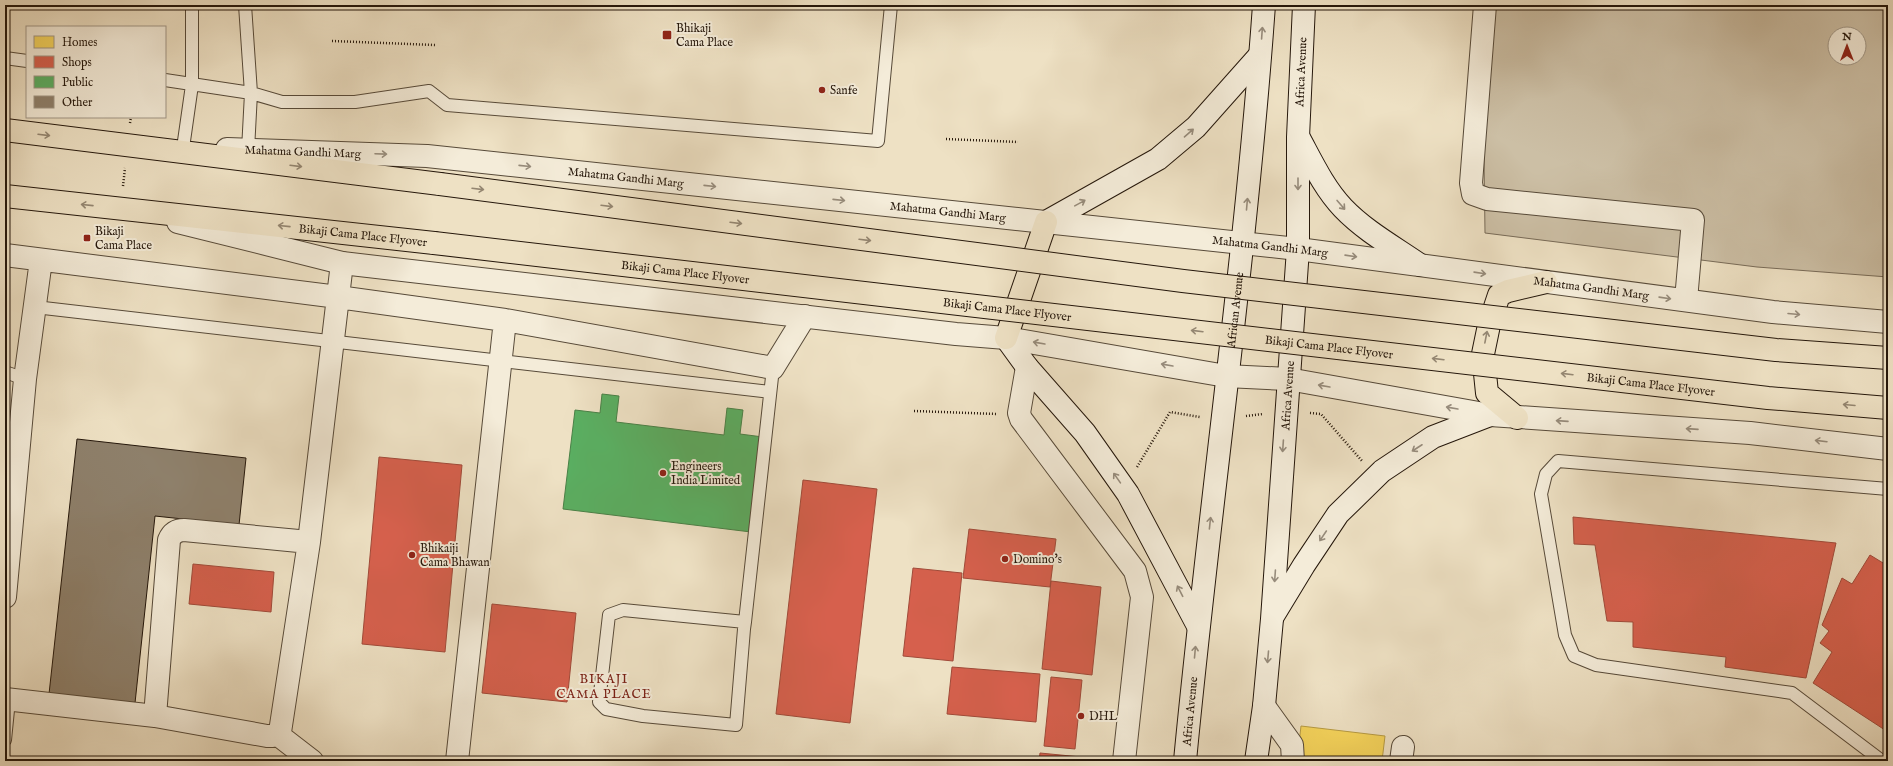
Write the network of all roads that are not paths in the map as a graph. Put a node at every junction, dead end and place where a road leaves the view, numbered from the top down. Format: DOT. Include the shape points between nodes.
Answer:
graph roads {
  1 [pos="192,5"];
  2 [pos="245,5"];
  3 [pos="891,5"];
  4 [pos="1264,5"];
  5 [pos="1304,5"];
  6 [pos="1485,5"];
  7 [pos="1260,56"];
  8 [pos="5,58"];
  9 [pos="26,61"];
  10 [pos="166,80"];
  11 [pos="192,85"];
  12 [pos="251,93"];
  13 [pos="5,130"];
  14 [pos="1298,137"];
  15 [pos="132,146"];
  16 [pos="183,148"];
  17 [pos="248,150"];
  18 [pos="5,196"];
  19 [pos="126,209"];
  20 [pos="1046,222"];
  21 [pos="1243,243"];
  22 [pos="1298,249"];
  23 [pos="5,255"];
  24 [pos="41,260"];
  25 [pos="342,263"];
  26 [pos="1420,265"];
  27 [pos="1546,282"];
  28 [pos="338,297"];
  29 [pos="1686,300"];
  30 [pos="35,307"];
  31 [pos="805,316"];
  32 [pos="505,320"];
  33 [pos="1888,322"];
  34 [pos="1006,338"];
  35 [pos="332,341"];
  36 [pos="1888,358"];
  37 [pos="501,361"];
  38 [pos="1027,367"];
  39 [pos="773,368"];
  40 [pos="15,375"];
  41 [pos="1226,376"];
  42 [pos="1288,379"];
  43 [pos="770,392"];
  44 [pos="1888,408"];
  45 [pos="1490,415"];
  46 [pos="1517,418"];
  47 [pos="1888,448"];
  48 [pos="1888,489"];
  49 [pos="309,542"];
  50 [pos="5,597"];
  51 [pos="1272,619"];
  52 [pos="745,622"];
  53 [pos="1198,626"];
  54 [pos="7,700"];
  55 [pos="1264,706"];
  56 [pos="155,716"];
  57 [pos="277,734"];
  58 [pos="5,740"];
  59 [pos="312,761"];
  60 [pos="457,761"];
  61 [pos="1124,761"];
  62 [pos="1185,761"];
  63 [pos="1256,761"];
  64 [pos="1293,761"];
  65 [pos="1882,761"];
  1 -- 11 [label="lane"];
  2 -- 12 [label="lane"];
  3 -- 12 [label="lane" via="878,141 447,105 429,91 354,102 282,102"];
  7 -- 4 [label="street, one-way"];
  5 -- 14 [label="street, Africa Avenue"];
  6 -- 29 [label="street" via="1471,183 1473,194 1487,200 1693,220"];
  20 -- 7 [label="street, one-way" via="1158,159 1196,127"];
  21 -- 7 [label="street, one-way"];
  8 -- 9 [label="lane"];
  10 -- 11 [label="lane"];
  11 -- 12 [label="lane"];
  11 -- 16 [label="lane"];
  12 -- 17 [label="lane"];
  13 -- 15 [label="main road, Mahatma Gandhi Marg, one-way"];
  14 -- 22 [label="street, Africa Avenue, one-way"];
  14 -- 26 [label="street, one-way" via="1326,187 1343,209"];
  15 -- 16 [label="street, Mahatma Gandhi Marg"];
  15 -- 36 [label="main road, one-way, bridge" via="1183,281 1776,350"];
  16 -- 17 [label="street, Mahatma Gandhi Marg"];
  17 -- 20 [label="street, Mahatma Gandhi Marg, one-way" via="427,156"];
  19 -- 18 [label="main road, one-way"];
  19 -- 25 [label="street"];
  44 -- 19 [label="main road, Bikaji Cama Place Flyover, one-way, bridge" via="1760,397"];
  20 -- 21 [label="street, Mahatma Gandhi Marg"];
  20 -- 34 [label="main road"];
  21 -- 22 [label="street, Mahatma Gandhi Marg"];
  21 -- 41 [label="street, African Avenue"];
  22 -- 26 [label="street, Mahatma Gandhi Marg, one-way"];
  22 -- 42 [label="street, Africa Avenue"];
  23 -- 24 [label="street"];
  24 -- 28 [label="street"];
  24 -- 30 [label="street"];
  25 -- 28 [label="street"];
  25 -- 31 [label="street"];
  26 -- 27 [label="street, Mahatma Gandhi Marg, one-way"];
  27 -- 29 [label="street, Mahatma Gandhi Marg, one-way"];
  46 -- 27 [label="main road, one-way" via="1487,393 1483,354 1489,324 1499,294"];
  28 -- 32 [label="street"];
  28 -- 35 [label="street"];
  29 -- 33 [label="street, Mahatma Gandhi Marg, one-way" via="1773,312"];
  30 -- 35 [label="lane"];
  30 -- 40 [label="street"];
  31 -- 34 [label="street"];
  31 -- 39 [label="street"];
  32 -- 37 [label="street"];
  32 -- 39 [label="street"];
  34 -- 38 [label="street"];
  41 -- 34 [label="street, one-way"];
  35 -- 37 [label="lane"];
  35 -- 49 [label="street"];
  37 -- 43 [label="lane"];
  37 -- 60 [label="street"];
  53 -- 38 [label="street, one-way" via="1124,488 1085,433"];
  38 -- 61 [label="street" via="1020,419 1135,571 1140,584 1142,597"];
  39 -- 43 [label="lane"];
  40 -- 50 [label="street"];
  41 -- 42 [label="street"];
  53 -- 41 [label="street, Africa Avenue, one-way"];
  45 -- 42 [label="street, one-way"];
  42 -- 51 [label="street, Africa Avenue, one-way"];
  43 -- 52 [label="lane"];
  45 -- 46 [label="street"];
  45 -- 51 [label="street, one-way" via="1433,437 1382,471 1338,514"];
  47 -- 46 [label="street, one-way" via="1750,433"];
  48 -- 65 [label="lane" via="1558,461 1546,474 1541,494 1564,635 1574,656 1596,665 1792,693"];
  49 -- 56 [label="street" via="184,530 171,536"];
  49 -- 57 [label="street" via="282,728"];
  51 -- 55 [label="street, Africa Avenue, one-way"];
  52 -- 52 [label="lane" via="736,725 643,716 606,709 598,702 609,615 623,610"];
  62 -- 53 [label="street, Africa Avenue, one-way"];
  54 -- 56 [label="street"];
  54 -- 58 [label="lane"];
  55 -- 63 [label="street, Africa Avenue"];
  55 -- 64 [label="street" via="1292,745"];
  56 -- 57 [label="street" via="266,736"];
  57 -- 59 [label="street"];
}
